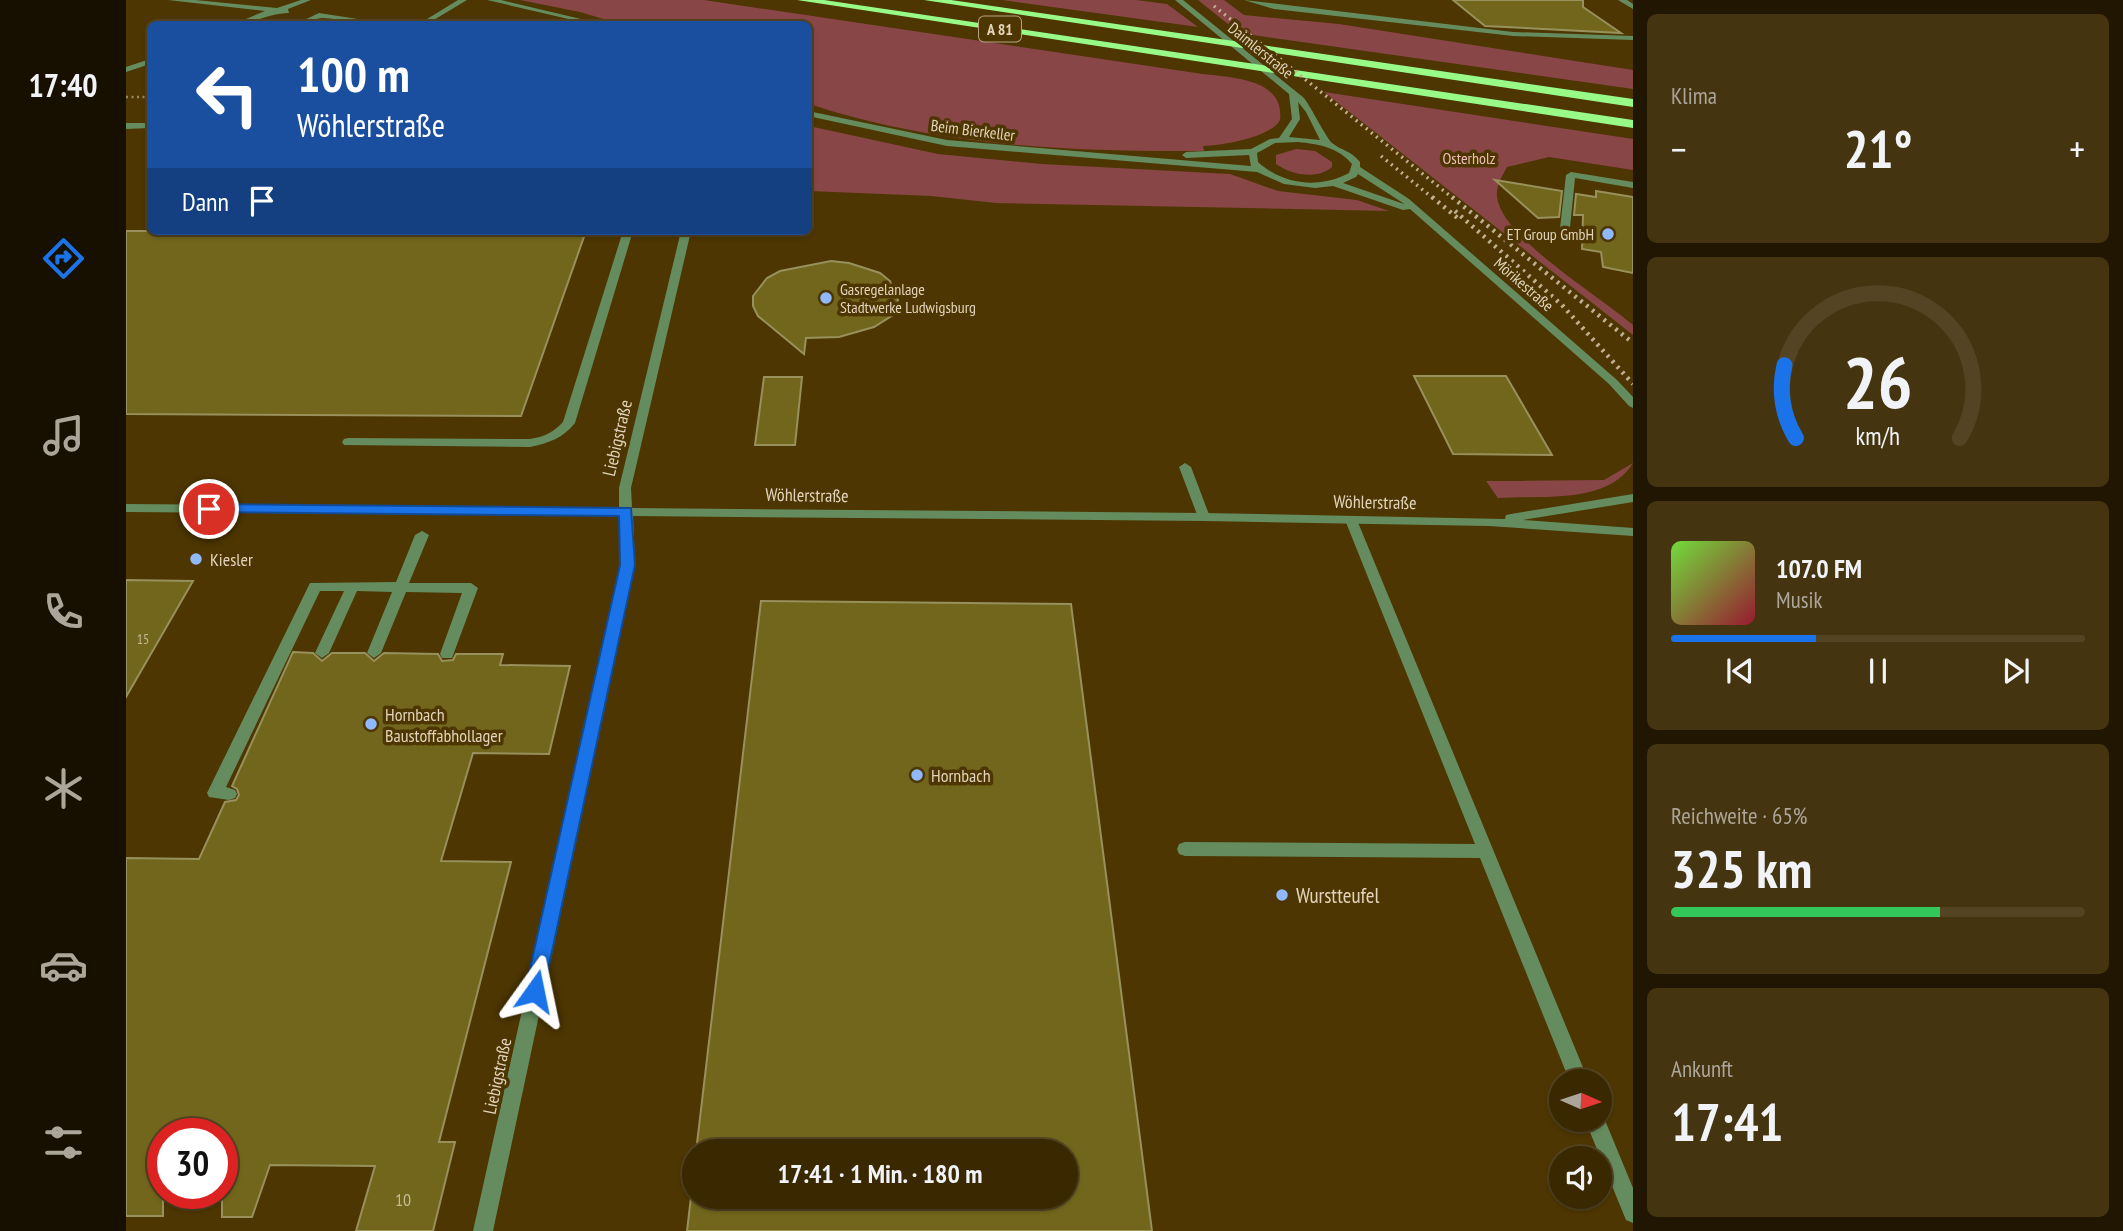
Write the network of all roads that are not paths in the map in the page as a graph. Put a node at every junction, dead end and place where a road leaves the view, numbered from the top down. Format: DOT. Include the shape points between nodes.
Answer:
graph roads {
  1 [pos="172,0"];
  2 [pos="307,0"];
  3 [pos="463,0"];
  4 [pos="491,0"];
  5 [pos="802,0"];
  6 [pos="929,0"];
  7 [pos="1179,0"];
  8 [pos="1248,0"];
  9 [pos="1622,0"];
  10 [pos="1633,7"];
  11 [pos="286,11"];
  12 [pos="244,21"];
  13 [pos="307,21"];
  14 [pos="358,21"];
  15 [pos="428,21"];
  16 [pos="585,21"];
  17 [pos="1633,38"];
  18 [pos="147,62"];
  19 [pos="126,70"];
  20 [pos="1293,94"];
  21 [pos="1633,103"];
  22 [pos="812,114"];
  23 [pos="1633,124"];
  24 [pos="126,125"];
  25 [pos="147,126"];
  26 [pos="1283,139"];
  27 [pos="1327,144"];
  28 [pos="1253,152"];
  29 [pos="1136,158"];
  30 [pos="1258,169"];
  31 [pos="1357,169"];
  32 [pos="1335,183"];
  33 [pos="1633,185"];
  34 [pos="1414,211"];
  35 [pos="627,235"];
  36 [pos="685,235"];
  37 [pos="1564,237"];
  38 [pos="1613,382"];
  39 [pos="1633,393"];
  40 [pos="1633,404"];
  41 [pos="348,442"];
  42 [pos="1185,467"];
  43 [pos="1633,499"];
  44 [pos="126,508"];
  45 [pos="626,511"];
  46 [pos="1204,517"];
  47 [pos="1351,520"];
  48 [pos="1489,522"];
  49 [pos="1633,532"];
  50 [pos="422,535"];
  51 [pos="352,586"];
  52 [pos="401,587"];
  53 [pos="322,653"];
  54 [pos="374,653"];
  55 [pos="447,654"];
  56 [pos="229,794"];
  57 [pos="1185,849"];
  58 [pos="1486,851"];
  59 [pos="1575,1069"];
  60 [pos="1600,1132"];
  61 [pos="1633,1213"];
  62 [pos="483,1231"];
  1 -- 11 [label="street"];
  2 -- 11 [label="street"];
  3 -- 15 [label="street"];
  4 -- 16 [label="street"];
  5 -- 23 [label="highway, A 81"];
  6 -- 21 [label="highway, A 81"];
  7 -- 20 [label="street, Daimlerstraße"];
  8 -- 17 [label="street" via="1274,7 1513,34"];
  9 -- 10 [label="street"];
  11 -- 12 [label="street"];
  13 -- 14 [label="street" via="320,15"];
  18 -- 19 [label="street"];
  20 -- 26 [label="street, Daimlerstraße" via="1296,119"];
  20 -- 27 [label="street, Daimlerstraße" via="1310,111"];
  22 -- 29 [label="street, Beim Bierkeller" via="947,143"];
  24 -- 25 [label="street"];
  26 -- 27 [label="street"];
  26 -- 28 [label="street"];
  27 -- 31 [label="street, Mörikestraße" via="1347,153"];
  28 -- 29 [label="street, Beim Bierkeller"];
  28 -- 30 [label="street"];
  29 -- 30 [label="street, Beim Bierkeller"];
  30 -- 32 [label="street, Beim Bierkeller" via="1284,181"];
  31 -- 32 [label="street"];
  31 -- 34 [label="street, Mörikestraße" via="1393,191"];
  32 -- 34 [label="street, Mörikestraße"];
  33 -- 37 [label="street" via="1571,175"];
  34 -- 38 [label="street, Mörikestraße"];
  35 -- 41 [label="street" via="569,423 562,433 530,443"];
  36 -- 45 [label="street, Liebigstraße" via="625,488"];
  38 -- 39 [label="street, Mörikestraße"];
  38 -- 40 [label="street, Mörikestraße"];
  42 -- 46 [label="street"];
  43 -- 48 [label="street, Wöhlerstraße"];
  44 -- 45 [label="street, Wöhlerstraße"];
  45 -- 46 [label="street, Wöhlerstraße"];
  45 -- 62 [label="street, Liebigstraße" via="628,565"];
  46 -- 47 [label="street, Wöhlerstraße"];
  47 -- 48 [label="street, Wöhlerstraße"];
  47 -- 58 [label="street"];
  48 -- 49 [label="street, Wöhlerstraße"];
  50 -- 52 [label="street"];
  51 -- 52 [label="street"];
  51 -- 53 [label="street"];
  51 -- 56 [label="street" via="315,586 215,793"];
  52 -- 54 [label="street"];
  52 -- 55 [label="street" via="471,588"];
  57 -- 58 [label="street"];
  58 -- 59 [label="street"];
  60 -- 61 [label="street"];
}
